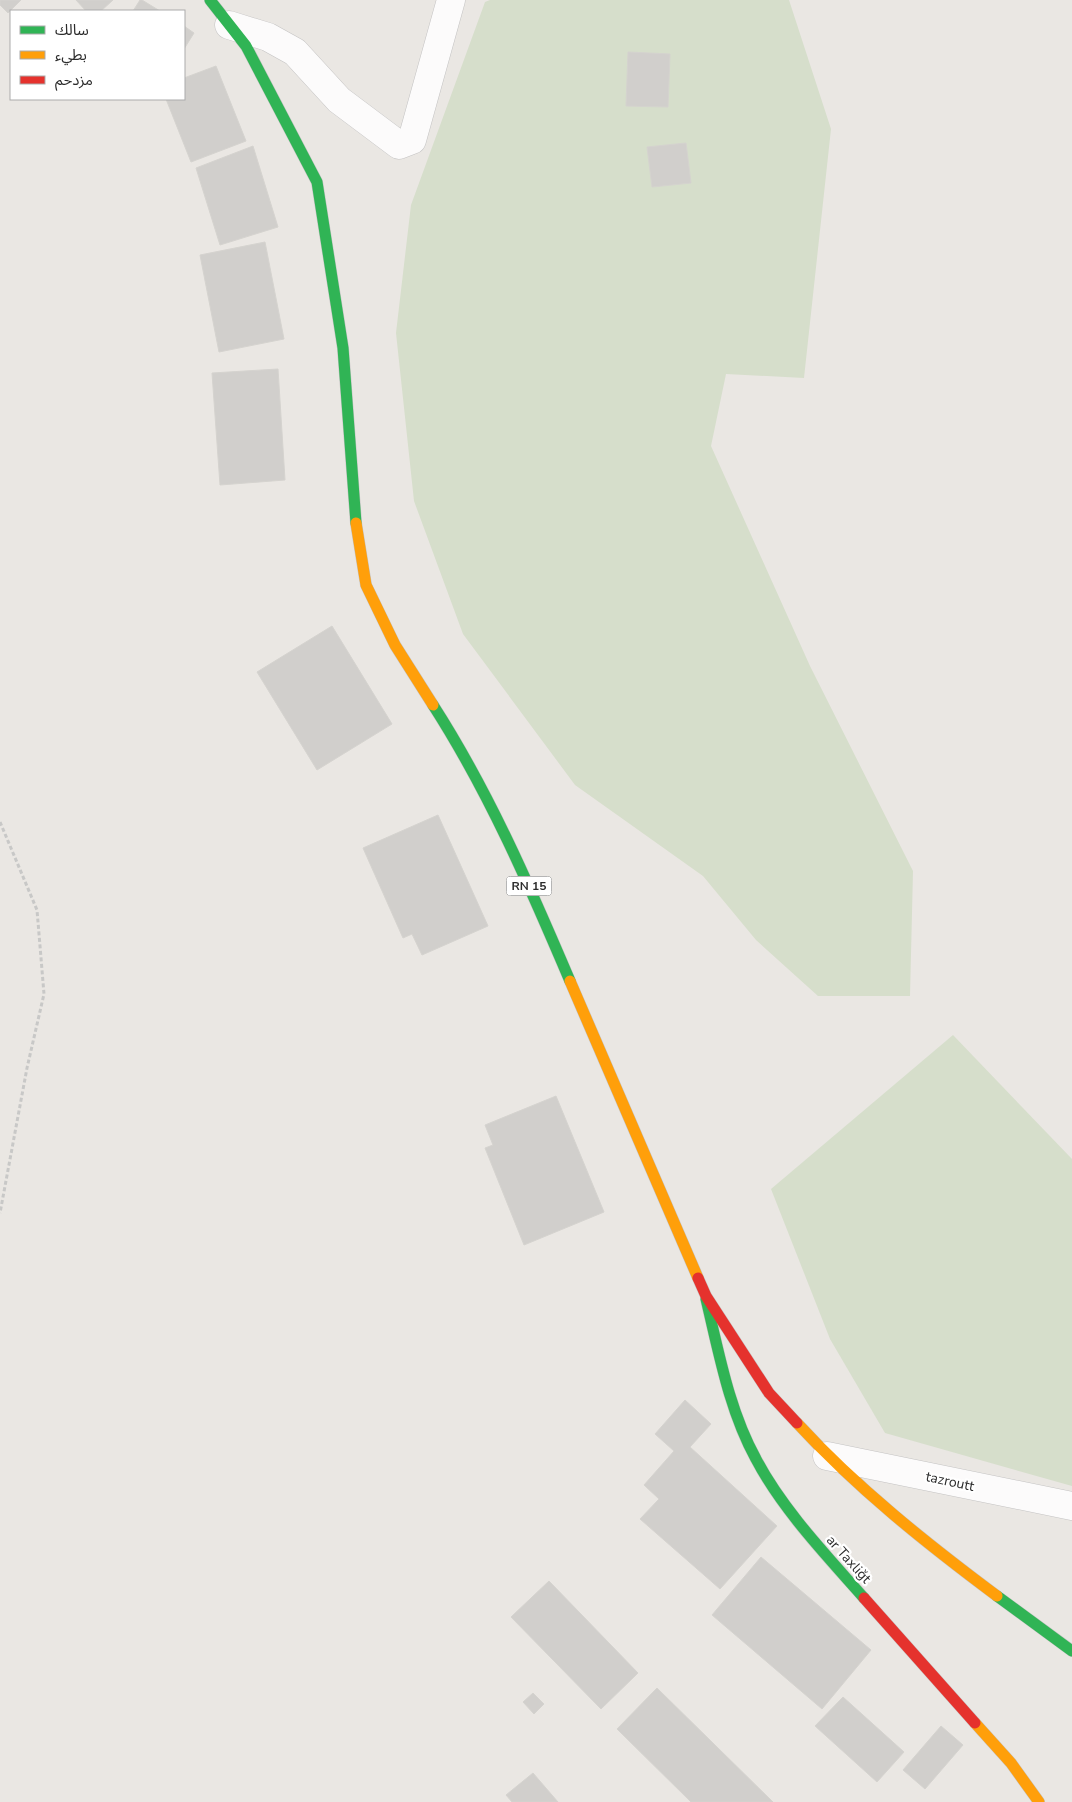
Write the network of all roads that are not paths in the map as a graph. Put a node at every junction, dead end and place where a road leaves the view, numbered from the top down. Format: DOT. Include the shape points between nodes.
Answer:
graph roads {
  1 [pos="210,0"];
  2 [pos="451,0"];
  3 [pos="229,25"];
  4 [pos="706,1296"];
  5 [pos="827,1456"];
  6 [pos="1072,1506"];
  7 [pos="1072,1651"];
  8 [pos="1039,1802"];
  1 -- 3 [label="main road, RN 15"];
  2 -- 3 [label="street" via="412,140 399,145 339,100 296,52 268,37"];
  3 -- 4 [label="main road, RN 15" via="246,46 317,182 343,348 355,517 366,585 394,646 459,745 518,860"];
  4 -- 5 [label="main road, RN 15" via="769,1393"];
  4 -- 8 [label="main road, ar Taxliǧt" via="732,1404 756,1460 802,1528 1011,1764"];
  5 -- 6 [label="street, tazroutt"];
  5 -- 7 [label="main road, RN 15" via="884,1508"];
}
